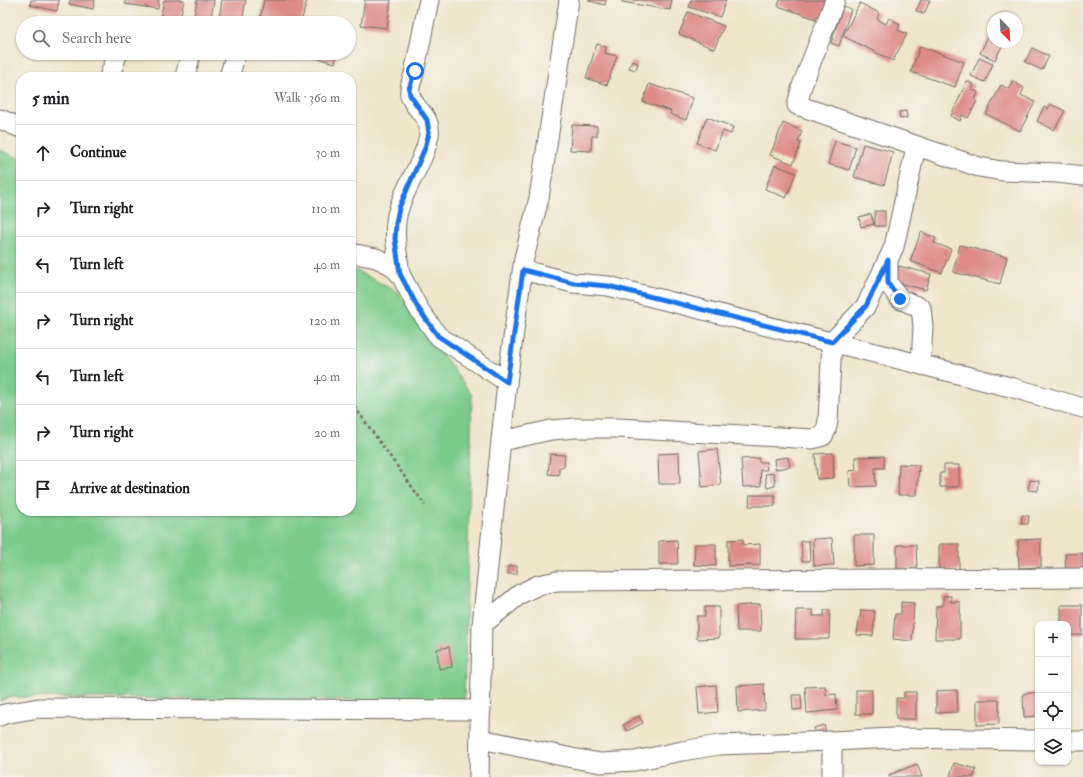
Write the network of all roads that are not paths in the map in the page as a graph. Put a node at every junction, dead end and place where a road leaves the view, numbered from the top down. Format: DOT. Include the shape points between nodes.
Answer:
graph roads {
  1 [pos="429,0"];
  2 [pos="569,0"];
  3 [pos="835,0"];
  4 [pos="115,60"];
  5 [pos="190,60"];
  6 [pos="234,60"];
  7 [pos="111,72"];
  8 [pos="186,72"];
  9 [pos="230,72"];
  10 [pos="0,119"];
  11 [pos="16,126"];
  12 [pos="916,147"];
  13 [pos="1083,176"];
  14 [pos="356,254"];
  15 [pos="888,260"];
  16 [pos="523,270"];
  17 [pos="400,274"];
  18 [pos="832,342"];
  19 [pos="921,365"];
  20 [pos="507,382"];
  21 [pos="1083,408"];
  22 [pos="502,441"];
  23 [pos="1083,578"];
  24 [pos="482,625"];
  25 [pos="481,710"];
  26 [pos="0,716"];
  27 [pos="481,739"];
  28 [pos="1035,740"];
  29 [pos="1071,741"];
  30 [pos="1083,741"];
  31 [pos="832,742"];
  32 [pos="479,777"];
  33 [pos="832,777"];
  1 -- 17 [label="street" via="409,89 410,95 427,120 429,133 399,208 395,239"];
  2 -- 16 [label="street" via="539,198"];
  3 -- 12 [label="street" via="802,86 798,105"];
  4 -- 7 [label="street"];
  5 -- 8 [label="street"];
  6 -- 9 [label="street"];
  10 -- 11 [label="street"];
  12 -- 13 [label="street" via="1002,172"];
  12 -- 15 [label="street" via="894,247"];
  14 -- 17 [label="street" via="376,258 391,265"];
  15 -- 18 [label="street" via="866,306"];
  15 -- 19 [label="street" via="888,283 900,299 921,308"];
  16 -- 18 [label="street" via="574,283 608,286"];
  16 -- 20 [label="street"];
  17 -- 20 [label="street" via="418,308 438,336"];
  18 -- 19 [label="street"];
  18 -- 22 [label="street" via="828,421 823,436 813,439 576,428 551,430"];
  19 -- 21 [label="street"];
  20 -- 22 [label="street"];
  22 -- 24 [label="street"];
  23 -- 24 [label="street" via="557,581 538,585 520,594"];
  24 -- 25 [label="street"];
  25 -- 26 [label="street" via="40,708"];
  25 -- 27 [label="street"];
  27 -- 31 [label="street" via="601,763 635,761 718,745"];
  27 -- 32 [label="street"];
  28 -- 31 [label="street" via="900,738"];
  29 -- 30 [label="street"];
  31 -- 33 [label="street"];
}
